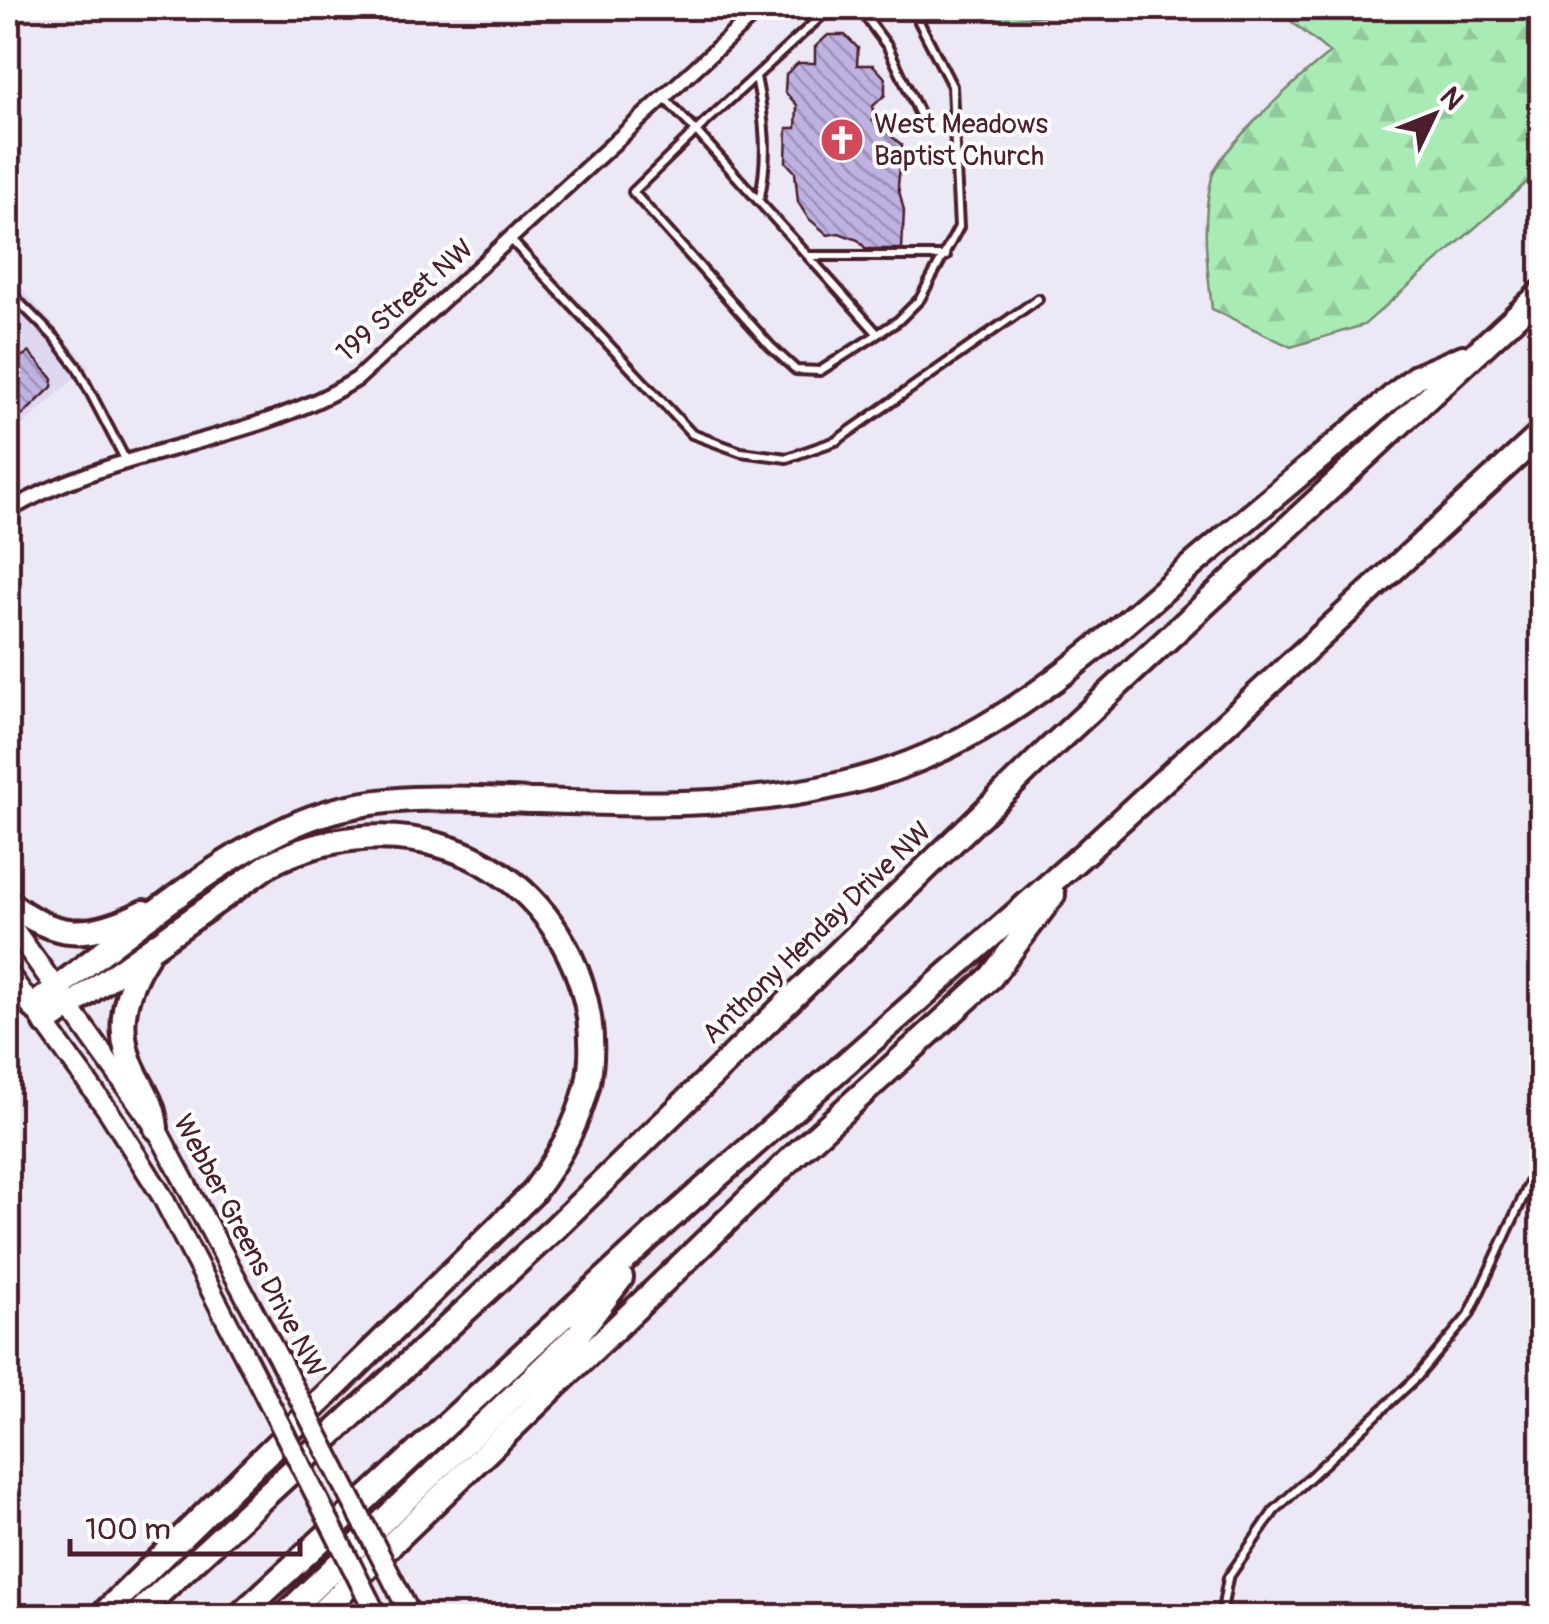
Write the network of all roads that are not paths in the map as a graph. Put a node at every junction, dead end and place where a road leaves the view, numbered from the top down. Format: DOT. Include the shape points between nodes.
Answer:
graph roads {
  1 [pos="761,8"];
  2 [pos="830,8"];
  3 [pos="858,8"];
  4 [pos="912,8"];
  5 [pos="756,75"];
  6 [pos="663,97"];
  7 [pos="920,115"];
  8 [pos="696,131"];
  9 [pos="759,201"];
  10 [pos="511,240"];
  11 [pos="808,256"];
  12 [pos="946,256"];
  13 [pos="8,291"];
  14 [pos="1542,292"];
  15 [pos="1038,300"];
  16 [pos="876,334"];
  17 [pos="1480,349"];
  18 [pos="1542,433"];
  19 [pos="125,460"];
  20 [pos="8,511"];
  21 [pos="1085,853"];
  22 [pos="192,888"];
  23 [pos="8,902"];
  24 [pos="8,921"];
  25 [pos="166,935"];
  26 [pos="8,973"];
  27 [pos="63,997"];
  28 [pos="40,1015"];
  29 [pos="156,1128"];
  30 [pos="1542,1156"];
  31 [pos="666,1221"];
  32 [pos="101,1616"];
  33 [pos="135,1616"];
  34 [pos="238,1616"];
  35 [pos="284,1616"];
  36 [pos="317,1616"];
  37 [pos="378,1616"];
  38 [pos="411,1616"];
  39 [pos="1221,1616"];
  1 -- 6 [label="street, 199 Street NW"];
  2 -- 5 [label="lane"];
  3 -- 7 [label="lane" via="908,83"];
  4 -- 12 [label="lane" via="952,86 959,227"];
  5 -- 8 [label="lane"];
  5 -- 9 [label="lane" via="766,126"];
  6 -- 8 [label="lane"];
  6 -- 10 [label="street, 199 Street NW"];
  8 -- 9 [label="lane"];
  8 -- 16 [label="lane" via="632,192 796,370 820,370"];
  9 -- 11 [label="lane"];
  10 -- 15 [label="lane" via="692,434 741,452 787,458 836,440"];
  10 -- 19 [label="street, 199 Street NW" via="377,364 336,392"];
  11 -- 12 [label="lane"];
  11 -- 16 [label="lane"];
  12 -- 16 [label="lane" via="920,300"];
  13 -- 19 [label="lane" via="77,367"];
  14 -- 17 [label="highway, Anthony Henday Drive NW"];
  17 -- 22 [label="highway" via="1416,377 1048,686 920,758 834,787 740,801 461,798 369,804 280,831"];
  17 -- 33 [label="highway, Anthony Henday Drive NW" via="1049,749 556,1227"];
  18 -- 21 [label="highway"];
  19 -- 20 [label="street, 199 Street NW"];
  21 -- 31 [label="highway"];
  21 -- 36 [label="highway" via="991,977 794,1156"];
  22 -- 23 [label="highway" via="128,920 80,932 35,924"];
  22 -- 27 [label="highway"];
  24 -- 27 [label="main road, Webber Greens Drive NW"];
  25 -- 27 [label="highway"];
  25 -- 29 [label="highway" via="131,982 122,1020 126,1054 154,1104"];
  25 -- 32 [label="highway" via="302,849 368,835 433,841 496,870 548,920 582,986 590,1061 573,1129 524,1204"];
  26 -- 28 [label="main road"];
  27 -- 28 [label="highway"];
  27 -- 29 [label="main road, Webber Greens Drive NW"];
  28 -- 37 [label="main road, bridge" via="162,1196"];
  29 -- 38 [label="main road, Webber Greens Drive NW, bridge"];
  30 -- 39 [label="lane" via="1469,1315 1417,1377 1274,1511 1228,1578"];
  31 -- 34 [label="highway"];
  31 -- 35 [label="highway" via="579,1333"];
}
